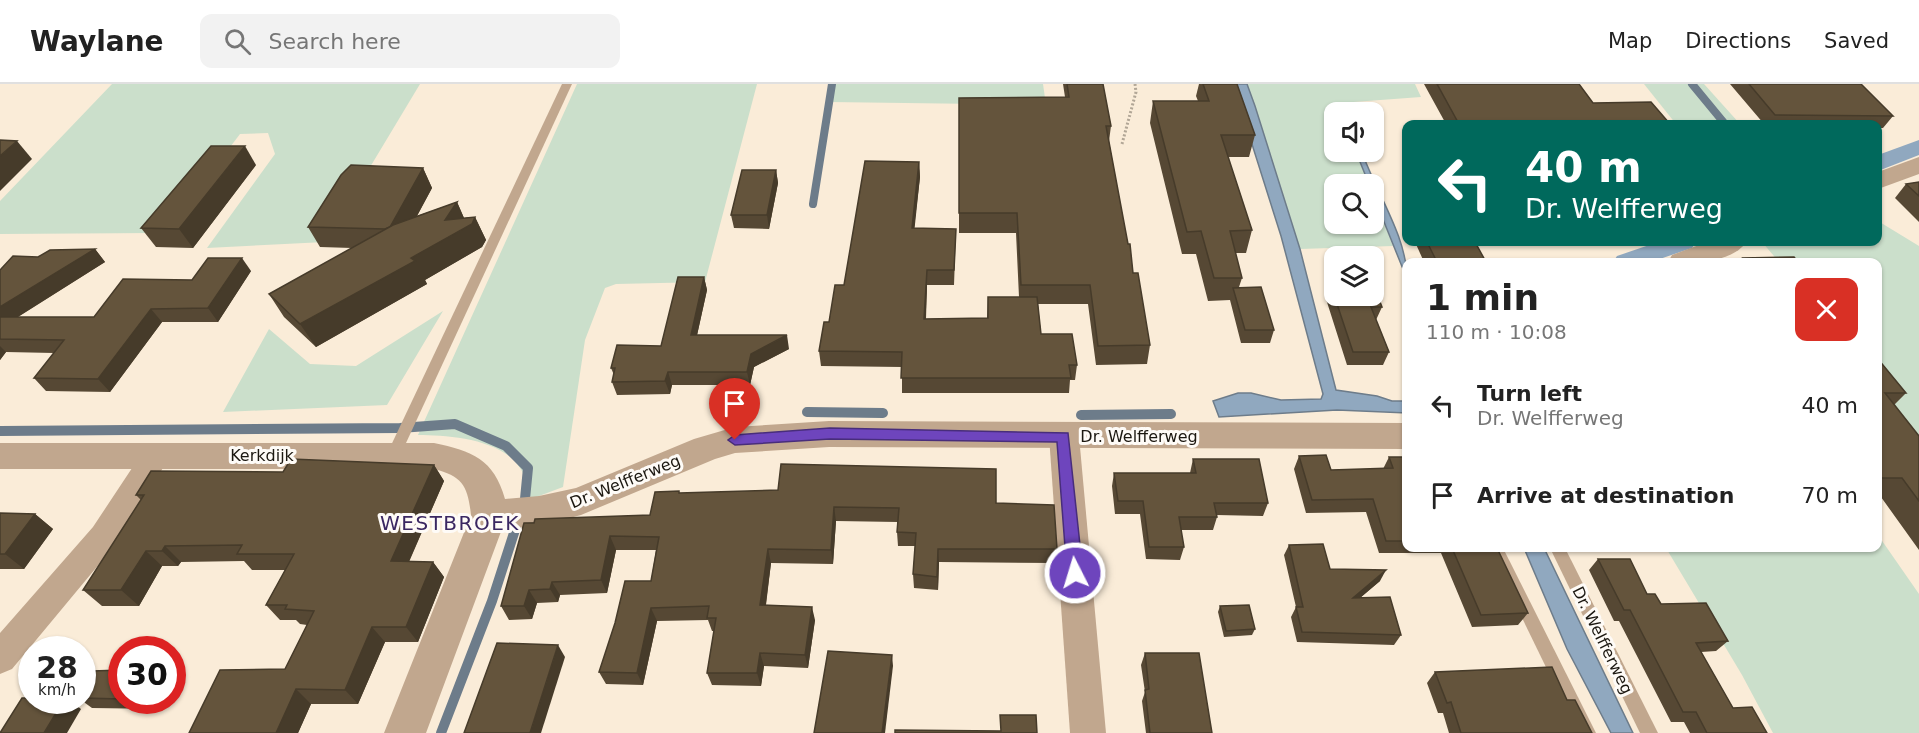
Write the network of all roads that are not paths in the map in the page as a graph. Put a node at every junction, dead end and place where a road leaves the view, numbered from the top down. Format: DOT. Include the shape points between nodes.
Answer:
graph roads {
  1 [pos="567,84"];
  2 [pos="1919,165"];
  3 [pos="1882,180"];
  4 [pos="1722,246"];
  5 [pos="1692,258"];
  6 [pos="1064,436"];
  7 [pos="1402,436"];
  8 [pos="156,454"];
  9 [pos="0,456"];
  10 [pos="393,456"];
  11 [pos="507,513"];
  12 [pos="1499,552"];
  13 [pos="1560,552"];
  14 [pos="0,658"];
  15 [pos="405,733"];
  16 [pos="1088,733"];
  17 [pos="1587,733"];
  18 [pos="1649,733"];
  1 -- 10 [label="lane"];
  2 -- 3 [label="street"];
  4 -- 5 [label="street"];
  6 -- 7 [label="street, Dr. Welfferweg"];
  6 -- 11 [label="street, Dr. Welfferweg" via="830,434 735,440 706,448 581,501"];
  6 -- 16 [label="street"];
  8 -- 9 [label="street, Kerkdijk"];
  8 -- 10 [label="street, Kerkdijk"];
  8 -- 14 [label="street" via="104,536"];
  10 -- 11 [label="street, Kerkdijk" via="434,456 465,464"];
  11 -- 15 [label="street"];
  12 -- 17 [label="lane"];
  13 -- 18 [label="lane, Dr. Welfferweg"];
}
